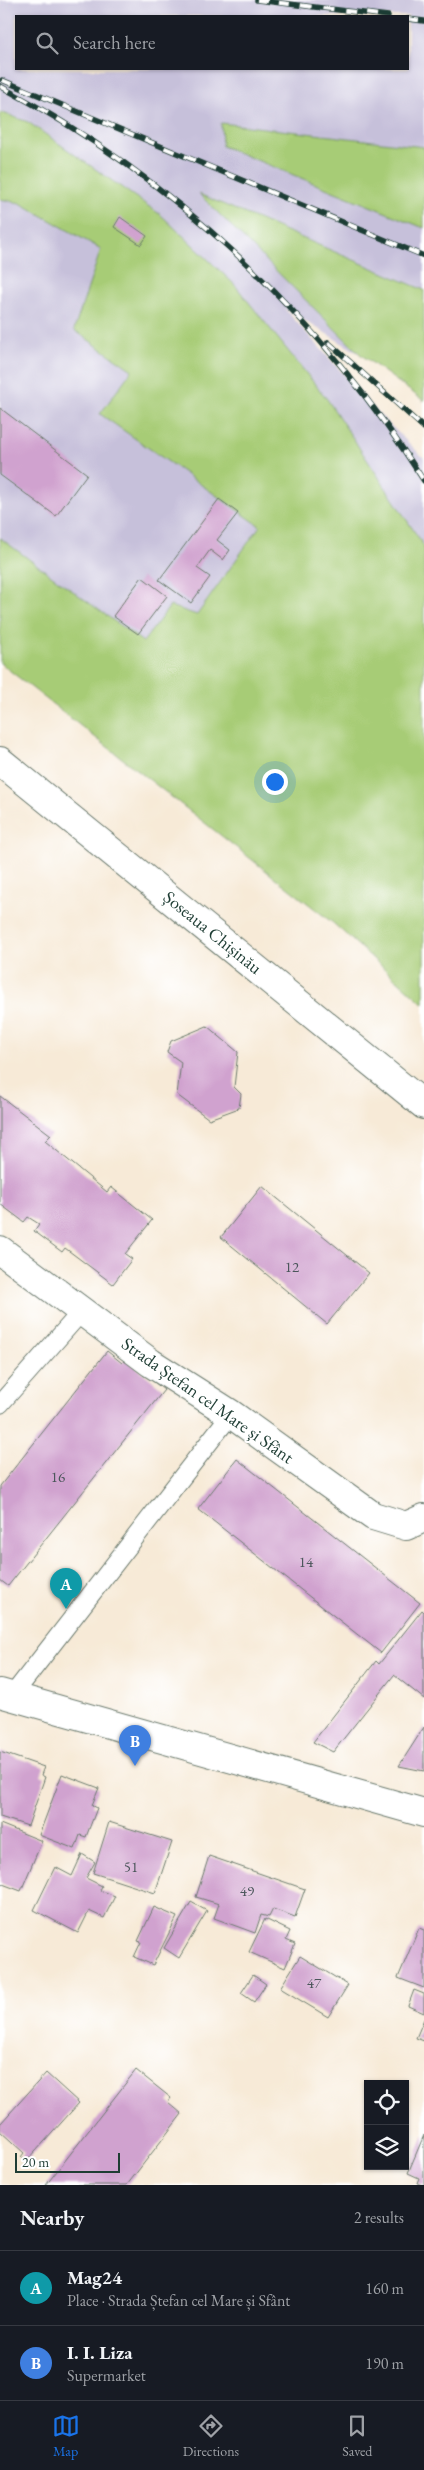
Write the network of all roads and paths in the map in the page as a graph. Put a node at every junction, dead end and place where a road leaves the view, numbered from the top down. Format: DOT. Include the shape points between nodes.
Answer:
graph roads {
  1 [pos="0,761"];
  2 [pos="424,1105"];
  3 [pos="0,1250"];
  4 [pos="82,1311"];
  5 [pos="0,1404"];
  6 [pos="231,1414"];
  7 [pos="424,1518"];
  8 [pos="6,1694"];
  9 [pos="424,1813"];
  1 -- 2 [label="main road, Șoseaua Chișinău"];
  3 -- 4 [label="main road, Strada Ștefan cel Mare și Sfânt"];
  4 -- 5 [label="lane"];
  4 -- 6 [label="main road, Strada Ștefan cel Mare și Sfânt" via="151,1363"];
  6 -- 7 [label="main road, Strada Ștefan cel Mare și Sfânt" via="373,1516 406,1526"];
  6 -- 8 [label="lane"];
  8 -- 9 [label="main road"];
}
